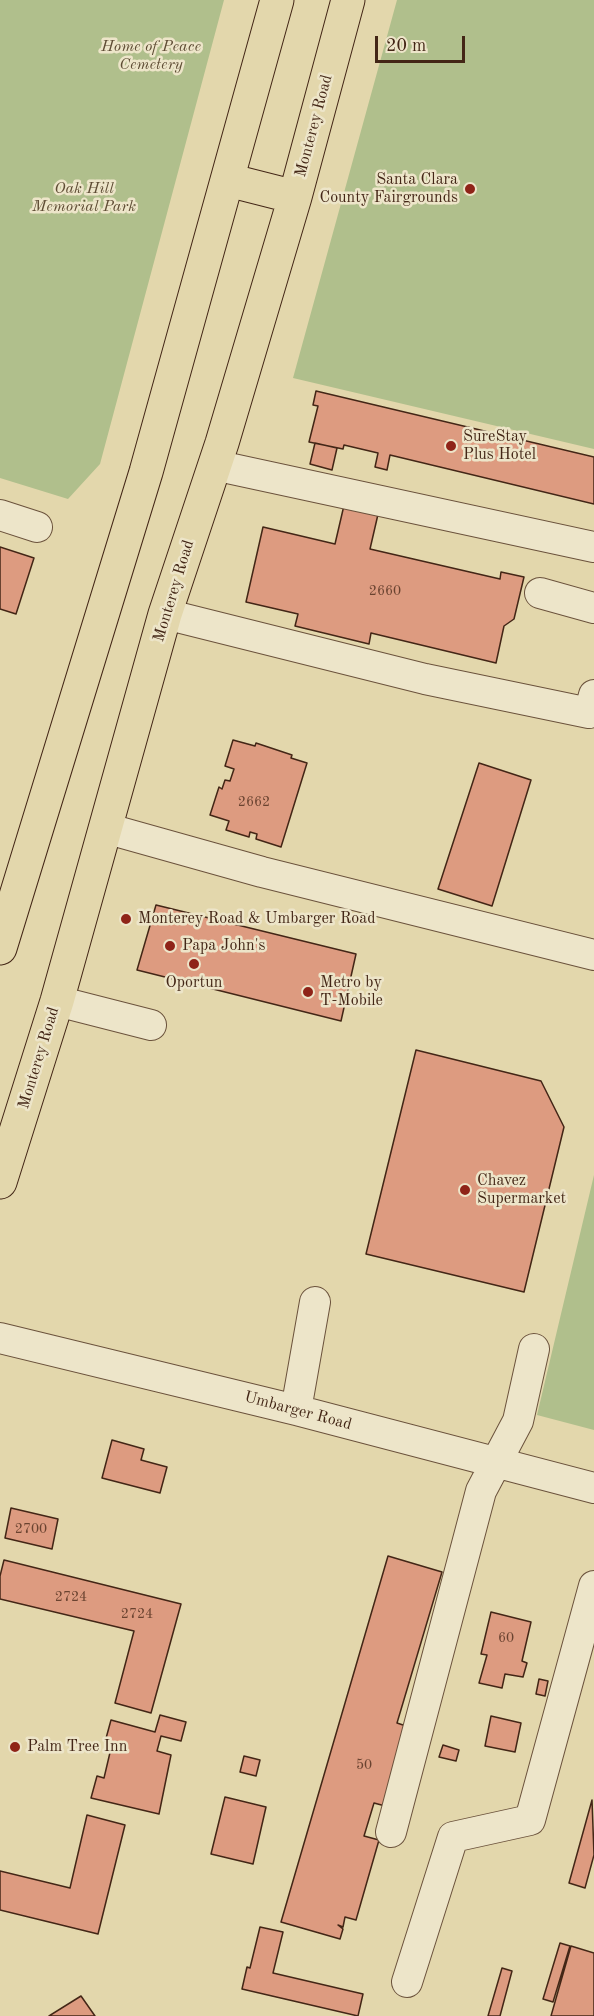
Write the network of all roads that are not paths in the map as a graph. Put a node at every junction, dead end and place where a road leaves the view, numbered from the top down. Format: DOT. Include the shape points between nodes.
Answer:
graph roads {
  1 [pos="277,0"];
  2 [pos="348,0"];
  3 [pos="228,180"];
  4 [pos="295,197"];
  5 [pos="214,465"];
  6 [pos="0,515"];
  7 [pos="37,527"];
  8 [pos="594,547"];
  9 [pos="540,593"];
  10 [pos="594,608"];
  11 [pos="165,614"];
  12 [pos="592,704"];
  13 [pos="105,828"];
  14 [pos="0,948"];
  15 [pos="594,956"];
  16 [pos="57,1001"];
  17 [pos="151,1025"];
  18 [pos="0,1182"];
  19 [pos="315,1302"];
  20 [pos="0,1338"];
  21 [pos="534,1349"];
  22 [pos="296,1410"];
  23 [pos="495,1463"];
  24 [pos="594,1488"];
  25 [pos="594,1586"];
  26 [pos="391,1832"];
  27 [pos="407,1982"];
  1 -- 3 [label="main road"];
  2 -- 4 [label="main road, Monterey Road"];
  3 -- 4 [label="main road"];
  3 -- 14 [label="main road" via="146,472"];
  4 -- 5 [label="main road, Monterey Road"];
  5 -- 8 [label="street"];
  5 -- 11 [label="main road, Monterey Road"];
  6 -- 7 [label="street"];
  9 -- 10 [label="street"];
  11 -- 12 [label="street" via="424,680"];
  11 -- 13 [label="main road, Monterey Road"];
  13 -- 15 [label="street"];
  13 -- 16 [label="main road, Monterey Road"];
  16 -- 17 [label="street"];
  16 -- 18 [label="main road, Monterey Road"];
  19 -- 22 [label="street"];
  20 -- 22 [label="street, Umbarger Road"];
  21 -- 23 [label="street" via="518,1421"];
  22 -- 23 [label="street, Umbarger Road"];
  23 -- 24 [label="street, Umbarger Road"];
  23 -- 26 [label="street" via="481,1491"];
  25 -- 27 [label="street" via="530,1820 453,1837"];
}
